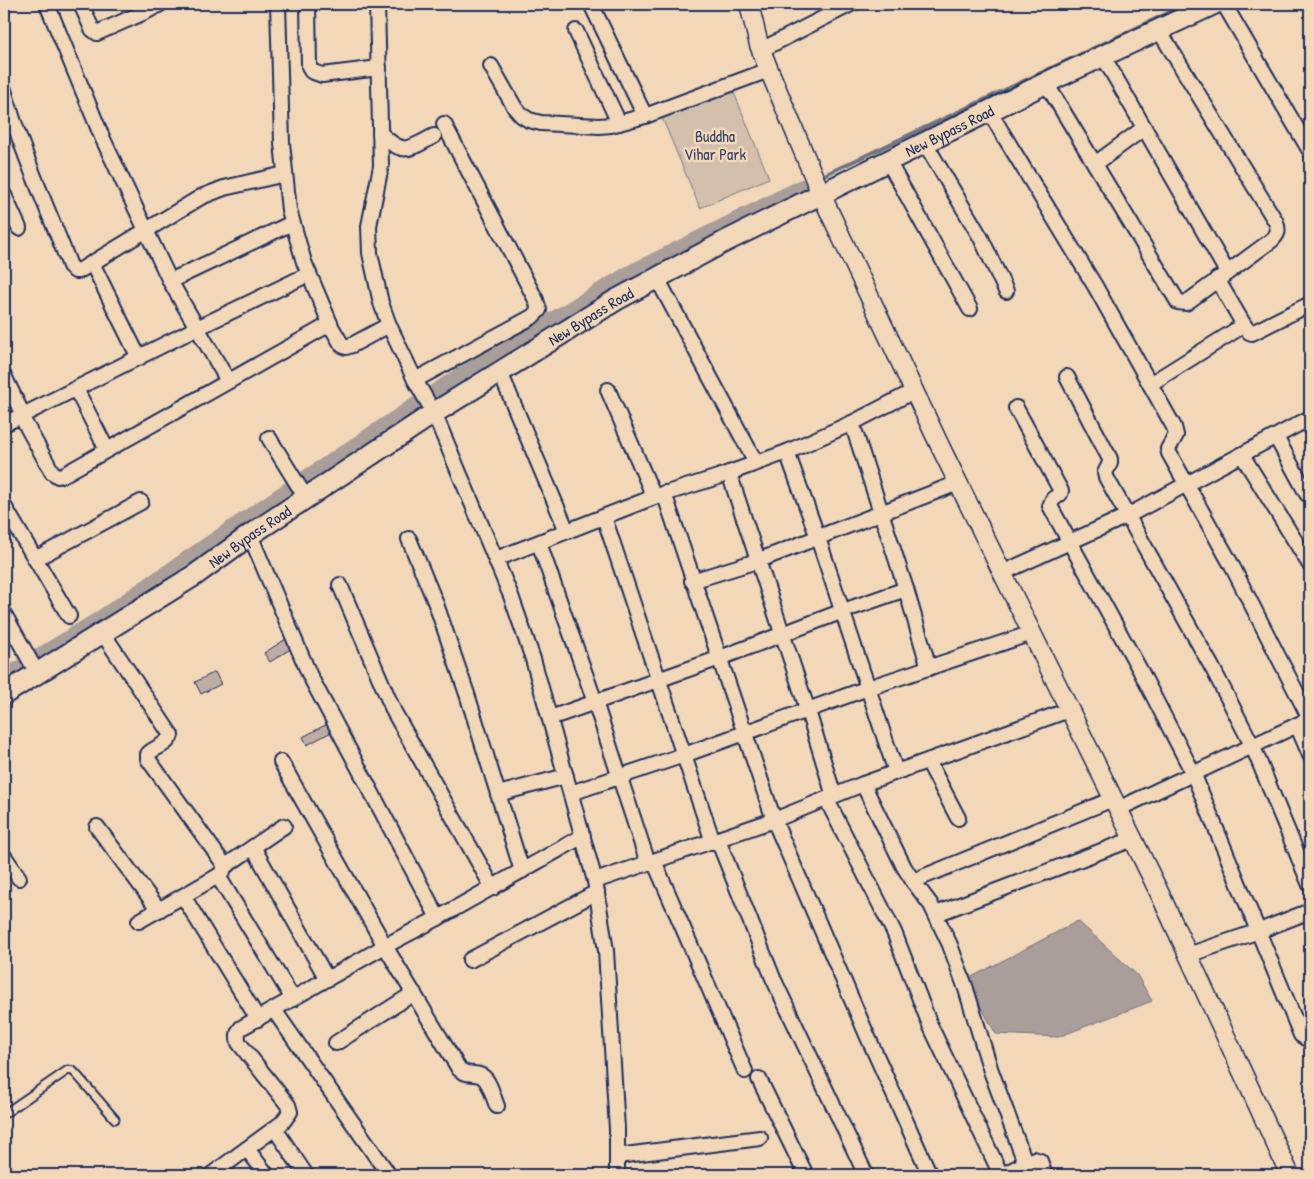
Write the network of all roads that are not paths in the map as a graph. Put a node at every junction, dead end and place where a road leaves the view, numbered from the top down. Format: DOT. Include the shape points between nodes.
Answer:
graph roads {
  1 [pos="47,4"];
  2 [pos="81,4"];
  3 [pos="160,4"];
  4 [pos="278,4"];
  5 [pos="308,4"];
  6 [pos="377,4"];
  7 [pos="591,4"];
  8 [pos="749,4"];
  9 [pos="851,4"];
  10 [pos="1214,4"];
  11 [pos="1224,4"];
  12 [pos="1159,30"];
  13 [pos="576,31"];
  14 [pos="761,50"];
  15 [pos="1103,56"];
  16 [pos="491,66"];
  17 [pos="379,68"];
  18 [pos="769,70"];
  19 [pos="1046,83"];
  20 [pos="4,90"];
  21 [pos="989,111"];
  22 [pos="645,116"];
  23 [pos="619,123"];
  24 [pos="444,124"];
  25 [pos="1144,128"];
  26 [pos="380,133"];
  27 [pos="434,136"];
  28 [pos="925,143"];
  29 [pos="1310,151"];
  30 [pos="888,161"];
  31 [pos="1095,164"];
  32 [pos="285,174"];
  33 [pos="821,194"];
  34 [pos="4,195"];
  35 [pos="292,223"];
  36 [pos="19,228"];
  37 [pos="147,230"];
  38 [pos="92,263"];
  39 [pos="309,274"];
  40 [pos="1222,276"];
  41 [pos="657,278"];
  42 [pos="170,281"];
  43 [pos="1006,291"];
  44 [pos="1310,304"];
  45 [pos="970,309"];
  46 [pos="330,324"];
  47 [pos="389,325"];
  48 [pos="1244,325"];
  49 [pos="197,328"];
  50 [pos="139,358"];
  51 [pos="500,372"];
  52 [pos="4,376"];
  53 [pos="1067,377"];
  54 [pos="415,380"];
  55 [pos="228,381"];
  56 [pos="1150,384"];
  57 [pos="76,389"];
  58 [pos="608,390"];
  59 [pos="914,391"];
  60 [pos="428,403"];
  61 [pos="1016,408"];
  62 [pos="21,416"];
  63 [pos="1310,418"];
  64 [pos="852,423"];
  65 [pos="4,424"];
  66 [pos="1276,437"];
  67 [pos="269,438"];
  68 [pos="107,450"];
  69 [pos="787,452"];
  70 [pos="1242,455"];
  71 [pos="756,463"];
  72 [pos="729,473"];
  73 [pos="958,483"];
  74 [pos="1187,485"];
  75 [pos="301,489"];
  76 [pos="1307,494"];
  77 [pos="659,495"];
  78 [pos="141,502"];
  79 [pos="4,506"];
  80 [pos="881,514"];
  81 [pos="1128,515"];
  82 [pos="604,517"];
  83 [pos="567,531"];
  84 [pos="250,535"];
  85 [pos="818,538"];
  86 [pos="409,539"];
  87 [pos="1070,542"];
  88 [pos="539,543"];
  89 [pos="35,559"];
  90 [pos="496,559"];
  91 [pos="757,560"];
  92 [pos="1310,565"];
  93 [pos="1002,573"];
  94 [pos="692,581"];
  95 [pos="340,585"];
  96 [pos="906,590"];
  97 [pos="843,611"];
  98 [pos="4,614"];
  99 [pos="69,616"];
  100 [pos="102,632"];
  101 [pos="782,633"];
  102 [pos="1032,633"];
  103 [pos="720,658"];
  104 [pos="32,664"];
  105 [pos="929,668"];
  106 [pos="658,680"];
  107 [pos="868,688"];
  108 [pos="4,694"];
  109 [pos="595,702"];
  110 [pos="1069,710"];
  111 [pos="808,711"];
  112 [pos="550,718"];
  113 [pos="1306,721"];
  114 [pos="746,733"];
  115 [pos="1253,747"];
  116 [pos="1310,755"];
  117 [pos="684,756"];
  118 [pos="928,761"];
  119 [pos="281,762"];
  120 [pos="896,772"];
  121 [pos="1193,773"];
  122 [pos="566,776"];
  123 [pos="620,776"];
  124 [pos="863,784"];
  125 [pos="571,793"];
  126 [pos="498,794"];
  127 [pos="831,798"];
  128 [pos="1116,804"];
  129 [pos="958,818"];
  130 [pos="774,820"];
  131 [pos="284,826"];
  132 [pos="97,827"];
  133 [pos="583,836"];
  134 [pos="1132,838"];
  135 [pos="715,841"];
  136 [pos="253,847"];
  137 [pos="4,856"];
  138 [pos="651,862"];
  139 [pos="522,871"];
  140 [pos="221,872"];
  141 [pos="18,878"];
  142 [pos="913,881"];
  143 [pos="1310,885"];
  144 [pos="596,886"];
  145 [pos="492,888"];
  146 [pos="182,896"];
  147 [pos="159,910"];
  148 [pos="1310,911"];
  149 [pos="936,914"];
  150 [pos="438,918"];
  151 [pos="139,921"];
  152 [pos="1258,931"];
  153 [pos="385,946"];
  154 [pos="1188,955"];
  155 [pos="470,960"];
  156 [pos="327,980"];
  157 [pos="414,993"];
  158 [pos="293,999"];
  159 [pos="274,1010"];
  160 [pos="258,1019"];
  161 [pos="1310,1041"];
  162 [pos="336,1043"];
  163 [pos="744,1071"];
  164 [pos="759,1078"];
  165 [pos="497,1106"];
  166 [pos="4,1114"];
  167 [pos="115,1119"];
  168 [pos="274,1129"];
  169 [pos="760,1138"];
  170 [pos="247,1149"];
  171 [pos="617,1156"];
  172 [pos="1026,1162"];
  173 [pos="211,1175"];
  174 [pos="267,1175"];
  175 [pos="306,1175"];
  176 [pos="389,1175"];
  177 [pos="617,1175"];
  178 [pos="806,1175"];
  179 [pos="866,1175"];
  180 [pos="930,1175"];
  181 [pos="1002,1175"];
  182 [pos="1045,1175"];
  183 [pos="1290,1175"];
  1 -- 37 [label="street" via="102,137"];
  2 -- 3 [label="street" via="92,29 98,33"];
  4 -- 32 [label="street"];
  5 -- 17 [label="street" via="311,71 322,75"];
  6 -- 17 [label="street"];
  7 -- 22 [label="street"];
  8 -- 14 [label="street"];
  9 -- 14 [label="street"];
  10 -- 12 [label="main road, New Bypass Road"];
  11 -- 29 [label="street"];
  12 -- 15 [label="main road, New Bypass Road"];
  12 -- 40 [label="street" via="1276,222 1277,236"];
  13 -- 23 [label="street"];
  14 -- 18 [label="street"];
  15 -- 19 [label="main road, New Bypass Road"];
  15 -- 25 [label="street"];
  16 -- 23 [label="street" via="515,108 529,120 593,125"];
  17 -- 26 [label="street"];
  18 -- 22 [label="street"];
  18 -- 33 [label="street"];
  19 -- 21 [label="main road, New Bypass Road"];
  19 -- 31 [label="street"];
  20 -- 38 [label="street" via="18,135 70,266 79,271"];
  21 -- 28 [label="main road, New Bypass Road"];
  21 -- 56 [label="street"];
  22 -- 23 [label="street"];
  24 -- 54 [label="street" via="539,310 532,317"];
  25 -- 31 [label="street"];
  25 -- 40 [label="street"];
  26 -- 27 [label="street" via="393,145 404,149"];
  26 -- 47 [label="street" via="381,166 369,239 381,303"];
  28 -- 30 [label="main road, New Bypass Road"];
  28 -- 43 [label="street" via="980,238"];
  30 -- 33 [label="main road, New Bypass Road"];
  30 -- 45 [label="street"];
  31 -- 40 [label="street" via="1178,302 1186,303"];
  32 -- 35 [label="street"];
  32 -- 37 [label="street" via="212,193"];
  33 -- 41 [label="main road, New Bypass Road"];
  33 -- 59 [label="street"];
  34 -- 36 [label="street"];
  35 -- 39 [label="street"];
  35 -- 42 [label="street"];
  37 -- 38 [label="street"];
  37 -- 42 [label="street"];
  38 -- 50 [label="street"];
  39 -- 46 [label="street"];
  39 -- 49 [label="street"];
  40 -- 48 [label="street"];
  41 -- 51 [label="main road, New Bypass Road"];
  41 -- 71 [label="street"];
  42 -- 49 [label="street"];
  44 -- 48 [label="street" via="1252,334"];
  46 -- 47 [label="street" via="342,345 346,346"];
  46 -- 55 [label="street"];
  47 -- 54 [label="street"];
  48 -- 56 [label="street"];
  49 -- 50 [label="street"];
  49 -- 55 [label="street"];
  50 -- 57 [label="street"];
  51 -- 60 [label="main road, New Bypass Road"];
  51 -- 83 [label="street"];
  52 -- 62 [label="street" via="21,408"];
  53 -- 81 [label="street" via="1108,454 1110,463 1105,473"];
  54 -- 60 [label="street"];
  55 -- 68 [label="street"];
  56 -- 74 [label="street" via="1176,431 1168,448"];
  57 -- 62 [label="street"];
  57 -- 68 [label="street"];
  58 -- 77 [label="street"];
  59 -- 64 [label="street"];
  59 -- 73 [label="street"];
  60 -- 75 [label="main road, New Bypass Road"];
  60 -- 90 [label="street"];
  61 -- 87 [label="street" via="1061,491 1050,506"];
  62 -- 65 [label="street"];
  62 -- 68 [label="street" via="55,475 63,475"];
  63 -- 66 [label="street"];
  64 -- 69 [label="street"];
  64 -- 80 [label="street"];
  66 -- 70 [label="street"];
  66 -- 76 [label="street"];
  67 -- 75 [label="street"];
  69 -- 71 [label="street"];
  69 -- 85 [label="street"];
  70 -- 74 [label="street"];
  70 -- 92 [label="street"];
  71 -- 72 [label="street"];
  72 -- 77 [label="street"];
  72 -- 91 [label="street"];
  73 -- 80 [label="street"];
  73 -- 93 [label="street"];
  74 -- 81 [label="street"];
  74 -- 113 [label="street" via="1231,564"];
  75 -- 84 [label="main road, New Bypass Road"];
  77 -- 82 [label="street"];
  77 -- 94 [label="street"];
  78 -- 89 [label="street"];
  79 -- 89 [label="street"];
  80 -- 85 [label="street"];
  80 -- 96 [label="street"];
  81 -- 87 [label="street"];
  81 -- 115 [label="street"];
  82 -- 83 [label="street"];
  82 -- 106 [label="street"];
  83 -- 88 [label="street"];
  84 -- 100 [label="main road, New Bypass Road" via="195,575"];
  84 -- 150 [label="street" via="310,676"];
  85 -- 91 [label="street"];
  85 -- 97 [label="street"];
  86 -- 126 [label="street" via="468,694"];
  87 -- 93 [label="street"];
  87 -- 121 [label="street"];
  88 -- 90 [label="street"];
  88 -- 109 [label="street"];
  89 -- 99 [label="street"];
  90 -- 112 [label="street" via="534,658"];
  91 -- 94 [label="street"];
  91 -- 101 [label="street"];
  93 -- 102 [label="street"];
  94 -- 103 [label="street"];
  95 -- 145 [label="street" via="394,712"];
  96 -- 97 [label="street"];
  96 -- 105 [label="street"];
  97 -- 101 [label="street"];
  97 -- 107 [label="street"];
  98 -- 104 [label="street"];
  100 -- 104 [label="main road, New Bypass Road"];
  100 -- 140 [label="street" via="170,735 166,742 148,754 148,759 223,863"];
  101 -- 103 [label="street"];
  101 -- 111 [label="street"];
  102 -- 105 [label="street"];
  102 -- 110 [label="street"];
  103 -- 106 [label="street"];
  103 -- 114 [label="street"];
  104 -- 108 [label="main road, New Bypass Road"];
  105 -- 107 [label="street"];
  106 -- 109 [label="street"];
  106 -- 117 [label="street"];
  107 -- 111 [label="street"];
  107 -- 120 [label="street"];
  109 -- 112 [label="street"];
  109 -- 123 [label="street"];
  110 -- 118 [label="street"];
  110 -- 128 [label="street"];
  111 -- 114 [label="street"];
  111 -- 127 [label="street"];
  112 -- 122 [label="street"];
  113 -- 115 [label="street"];
  113 -- 116 [label="street"];
  114 -- 117 [label="street"];
  114 -- 130 [label="street"];
  115 -- 121 [label="street"];
  115 -- 143 [label="street"];
  117 -- 123 [label="street"];
  117 -- 135 [label="street"];
  118 -- 120 [label="street"];
  118 -- 129 [label="street"];
  119 -- 153 [label="street"];
  120 -- 124 [label="street"];
  121 -- 128 [label="street"];
  121 -- 152 [label="street"];
  122 -- 125 [label="street"];
  122 -- 126 [label="street"];
  123 -- 125 [label="street"];
  123 -- 138 [label="street"];
  124 -- 127 [label="street"];
  124 -- 142 [label="street"];
  125 -- 133 [label="street"];
  126 -- 139 [label="street"];
  127 -- 130 [label="street"];
  127 -- 181 [label="street" via="894,932 930,1025"];
  128 -- 134 [label="street"];
  128 -- 142 [label="street"];
  130 -- 135 [label="street"];
  130 -- 180 [label="street"];
  131 -- 136 [label="street"];
  132 -- 147 [label="street"];
  133 -- 139 [label="street"];
  133 -- 144 [label="street"];
  134 -- 149 [label="street"];
  134 -- 154 [label="street"];
  135 -- 138 [label="street"];
  135 -- 179 [label="street" via="773,978"];
  136 -- 140 [label="street"];
  136 -- 156 [label="street"];
  137 -- 141 [label="street"];
  138 -- 144 [label="street"];
  138 -- 163 [label="street"];
  139 -- 145 [label="street"];
  140 -- 146 [label="street"];
  140 -- 158 [label="street"];
  142 -- 149 [label="street"];
  144 -- 155 [label="street"];
  144 -- 171 [label="street" via="608,968"];
  145 -- 150 [label="street"];
  146 -- 147 [label="street"];
  146 -- 160 [label="street"];
  147 -- 151 [label="street"];
  148 -- 152 [label="street"];
  149 -- 172 [label="street" via="959,970 991,1071"];
  150 -- 153 [label="street"];
  152 -- 154 [label="street"];
  152 -- 161 [label="street" via="1301,1035"];
  153 -- 156 [label="street"];
  153 -- 157 [label="street"];
  154 -- 183 [label="street"];
  156 -- 158 [label="street"];
  157 -- 162 [label="street"];
  157 -- 165 [label="street" via="459,1069 486,1080"];
  158 -- 159 [label="street"];
  159 -- 160 [label="street"];
  159 -- 176 [label="street"];
  160 -- 168 [label="street" via="241,1028 237,1037 288,1105 290,1112 287,1118"];
  164 -- 178 [label="street"];
  166 -- 167 [label="lane" via="68,1070 77,1075"];
  168 -- 170 [label="street"];
  168 -- 175 [label="street"];
  169 -- 171 [label="street"];
  170 -- 173 [label="street"];
  170 -- 174 [label="street"];
  171 -- 177 [label="street"];
  172 -- 181 [label="street"];
  172 -- 182 [label="street" via="1040,1161"];
}
